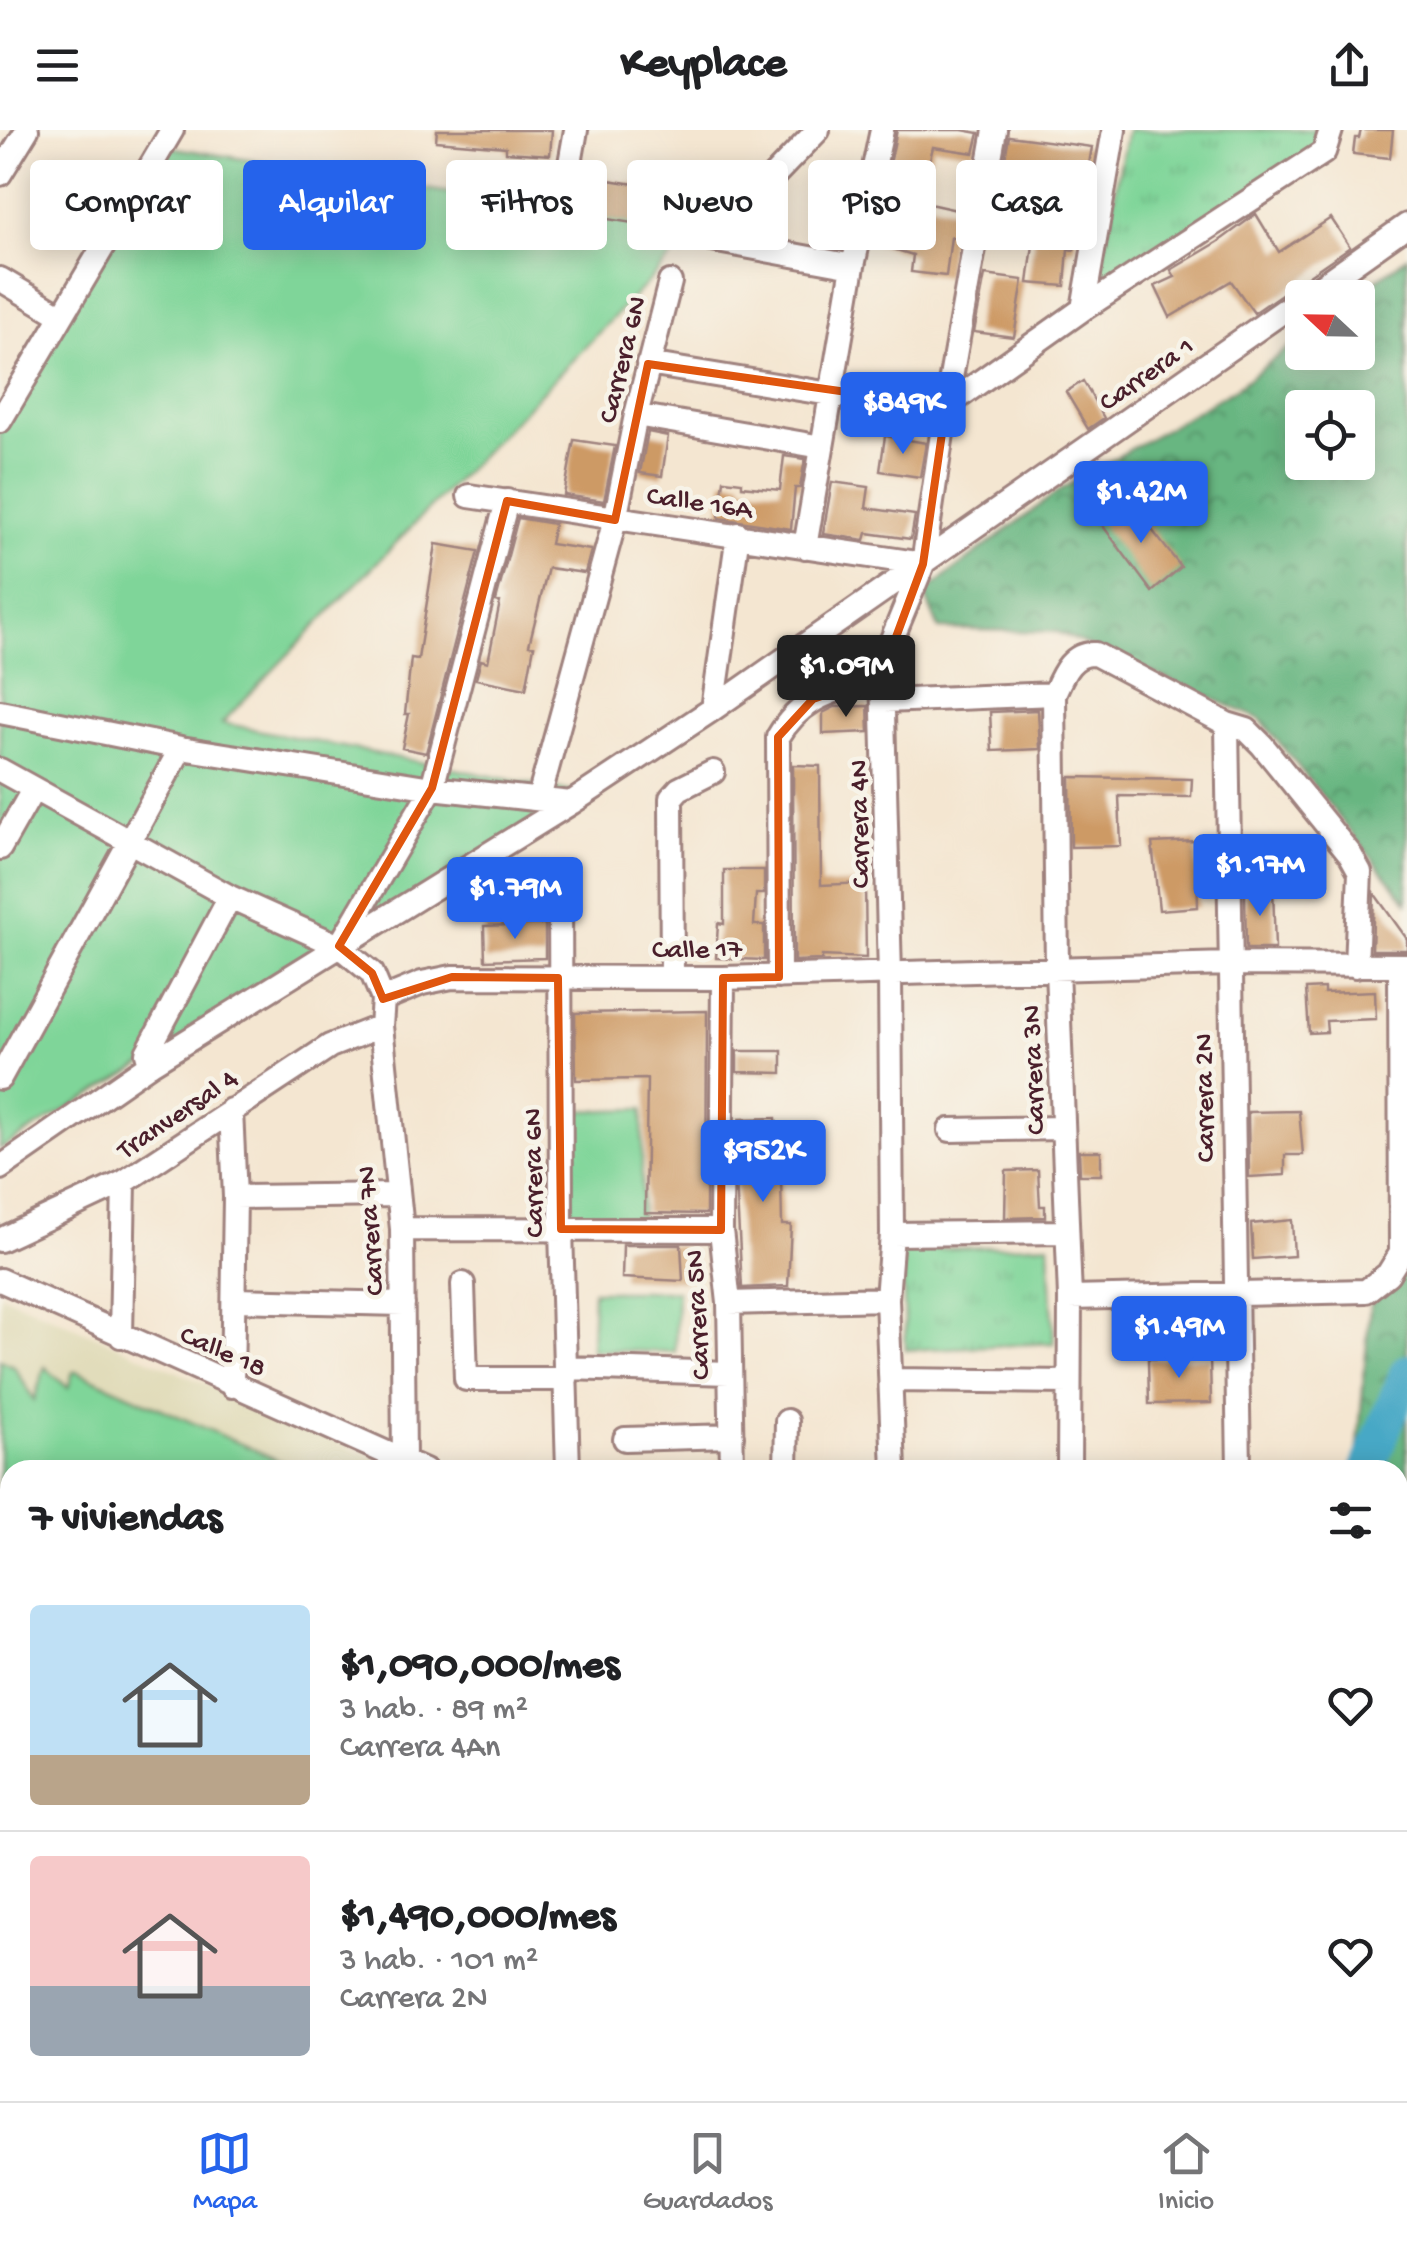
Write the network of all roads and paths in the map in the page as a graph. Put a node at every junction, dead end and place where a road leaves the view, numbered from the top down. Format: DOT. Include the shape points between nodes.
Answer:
graph roads {
  1 [pos="27,130"];
  2 [pos="172,130"];
  3 [pos="576,130"];
  4 [pos="818,130"];
  5 [pos="882,130"];
  6 [pos="995,130"];
  7 [pos="1114,130"];
  8 [pos="1331,131"];
  9 [pos="571,160"];
  10 [pos="0,174"];
  11 [pos="1407,202"];
  12 [pos="1405,227"];
  13 [pos="853,266"];
  14 [pos="0,280"];
  15 [pos="1329,280"];
  16 [pos="670,282"];
  17 [pos="1083,309"];
  18 [pos="1285,311"];
  19 [pos="62,316"];
  20 [pos="648,364"];
  21 [pos="830,394"];
  22 [pos="946,406"];
  23 [pos="636,415"];
  24 [pos="0,421"];
  25 [pos="822,447"];
  26 [pos="469,496"];
  27 [pos="507,501"];
  28 [pos="615,520"];
  29 [pos="738,534"];
  30 [pos="806,547"];
  31 [pos="923,564"];
  32 [pos="882,676"];
  33 [pos="1054,694"];
  34 [pos="884,701"];
  35 [pos="713,708"];
  36 [pos="0,712"];
  37 [pos="1227,724"];
  38 [pos="180,748"];
  39 [pos="0,770"];
  40 [pos="714,772"];
  41 [pos="432,788"];
  42 [pos="33,790"];
  43 [pos="539,798"];
  44 [pos="571,803"];
  45 [pos="130,843"];
  46 [pos="0,848"];
  47 [pos="560,874"];
  48 [pos="230,897"];
  49 [pos="339,946"];
  50 [pos="1230,964"];
  51 [pos="1356,966"];
  52 [pos="1403,966"];
  53 [pos="1057,969"];
  54 [pos="890,975"];
  55 [pos="778,976"];
  56 [pos="558,978"];
  57 [pos="672,978"];
  58 [pos="723,978"];
  59 [pos="384,998"];
  60 [pos="382,1026"];
  61 [pos="150,1064"];
  62 [pos="0,1078"];
  63 [pos="231,1110"];
  64 [pos="1063,1128"];
  65 [pos="950,1130"];
  66 [pos="0,1168"];
  67 [pos="124,1182"];
  68 [pos="398,1195"];
  69 [pos="234,1197"];
  70 [pos="402,1229"];
  71 [pos="560,1229"];
  72 [pos="720,1230"];
  73 [pos="1067,1232"];
  74 [pos="892,1234"];
  75 [pos="0,1240"];
  76 [pos="0,1280"];
  77 [pos="463,1284"];
  78 [pos="1236,1292"];
  79 [pos="888,1298"];
  80 [pos="1070,1298"];
  81 [pos="234,1300"];
  82 [pos="403,1304"];
  83 [pos="729,1304"];
  84 [pos="121,1336"];
  85 [pos="566,1374"];
  86 [pos="728,1374"];
  87 [pos="891,1380"];
  88 [pos="1069,1382"];
  89 [pos="232,1386"];
  90 [pos="787,1421"];
  91 [pos="732,1436"];
  92 [pos="625,1439"];
  93 [pos="400,1460"];
  94 [pos="414,1460"];
  95 [pos="568,1460"];
  96 [pos="732,1460"];
  97 [pos="786,1460"];
  98 [pos="894,1460"];
  99 [pos="1069,1460"];
  100 [pos="1239,1460"];
  1 -- 10 [label="street"];
  2 -- 19 [label="street"];
  3 -- 9 [label="street"];
  4 -- 13 [label="street" via="712,240"];
  5 -- 13 [label="street"];
  6 -- 22 [label="street, Carrera 4N"];
  7 -- 17 [label="street"];
  8 -- 17 [label="street" via="1324,152"];
  11 -- 12 [label="street"];
  12 -- 15 [label="street, Carrera 1"];
  13 -- 21 [label="street"];
  14 -- 19 [label="street"];
  16 -- 20 [label="street, Carrera 6N"];
  17 -- 22 [label="street"];
  18 -- 31 [label="street, Carrera 1"];
  19 -- 24 [label="street"];
  20 -- 21 [label="street"];
  20 -- 23 [label="street, Carrera 6N"];
  21 -- 22 [label="street"];
  21 -- 25 [label="street"];
  22 -- 31 [label="street, Carrera 4N"];
  23 -- 25 [label="street"];
  23 -- 28 [label="street, Carrera 6N"];
  25 -- 30 [label="street"];
  26 -- 27 [label="street, Calle 16A"];
  27 -- 28 [label="street, Calle 16A"];
  27 -- 41 [label="street"];
  28 -- 29 [label="street, Calle 16A"];
  28 -- 43 [label="street, Carrera 6N"];
  29 -- 30 [label="street, Calle 16A"];
  29 -- 35 [label="street"];
  30 -- 31 [label="street, Calle 16A"];
  31 -- 32 [label="street, Carrera 4N"];
  31 -- 35 [label="street, Carrera 1"];
  32 -- 34 [label="street, Carrera 4N"];
  32 -- 55 [label="street" via="813,700 790,716 778,737"];
  33 -- 34 [label="street"];
  33 -- 37 [label="street, Carrera 3N" via="1076,658 1095,654"];
  33 -- 53 [label="street, Carrera 3N"];
  34 -- 54 [label="street, Carrera 4N"];
  35 -- 44 [label="street, Carrera 1"];
  36 -- 38 [label="street"];
  37 -- 50 [label="street, Carrera 2N"];
  37 -- 51 [label="street" via="1247,730 1262,745 1360,872"];
  38 -- 41 [label="street"];
  38 -- 45 [label="street"];
  39 -- 42 [label="street"];
  40 -- 57 [label="street" via="671,798"];
  41 -- 43 [label="street"];
  41 -- 49 [label="street"];
  42 -- 45 [label="street"];
  42 -- 46 [label="street"];
  43 -- 44 [label="street"];
  44 -- 49 [label="street, Carrera 1"];
  45 -- 48 [label="street"];
  45 -- 62 [label="street"];
  47 -- 56 [label="street, Carrera 6N"];
  48 -- 49 [label="street"];
  48 -- 61 [label="street" via="147,1053"];
  49 -- 59 [label="street" via="372,973"];
  49 -- 61 [label="street, Carrera 1"];
  50 -- 51 [label="street, Calle 17"];
  50 -- 53 [label="street, Calle 17"];
  50 -- 78 [label="street, Carrera 2N"];
  51 -- 52 [label="street, Calle 17"];
  52 -- 78 [label="street" via="1401,1253 1366,1291"];
  53 -- 54 [label="street, Calle 17"];
  53 -- 64 [label="street, Carrera 3N"];
  54 -- 55 [label="street, Calle 17"];
  54 -- 74 [label="street, Carrera 4N"];
  55 -- 58 [label="street, Calle 17"];
  56 -- 57 [label="street, Calle 17"];
  56 -- 59 [label="street, Calle 17" via="452,977"];
  56 -- 71 [label="street, Carrera 6N"];
  57 -- 58 [label="street, Calle 17"];
  58 -- 72 [label="street, Carrera 5N"];
  59 -- 60 [label="street, Carrera 7N"];
  60 -- 63 [label="street, Tranversal 4" via="330,1046"];
  60 -- 68 [label="street, Carrera 7N"];
  61 -- 66 [label="street, Carrera 1"];
  63 -- 67 [label="street, Tranversal 4"];
  63 -- 69 [label="street"];
  64 -- 65 [label="street"];
  64 -- 73 [label="street, Carrera 3N"];
  67 -- 75 [label="street, Tranversal 4"];
  67 -- 84 [label="street"];
  68 -- 69 [label="street"];
  68 -- 70 [label="street, Carrera 7N"];
  69 -- 81 [label="street"];
  70 -- 71 [label="street"];
  70 -- 82 [label="street, Carrera 7N"];
  71 -- 72 [label="street"];
  71 -- 85 [label="street, Carrera 6N"];
  72 -- 83 [label="street, Carrera 5N"];
  73 -- 74 [label="street"];
  73 -- 80 [label="street, Carrera 3N"];
  74 -- 79 [label="street, Carrera 4N"];
  76 -- 84 [label="street, Calle 18"];
  77 -- 85 [label="street" via="466,1379"];
  78 -- 80 [label="street"];
  78 -- 100 [label="street, Carrera 2N"];
  79 -- 83 [label="street"];
  79 -- 87 [label="street, Carrera 4N"];
  80 -- 88 [label="street, Carrera 3N"];
  81 -- 82 [label="street"];
  81 -- 89 [label="street"];
  82 -- 94 [label="street, Carrera 7N"];
  83 -- 86 [label="street, Carrera 5N"];
  84 -- 89 [label="street, Calle 18"];
  85 -- 86 [label="street"];
  85 -- 95 [label="street, Carrera 6N"];
  86 -- 91 [label="street, Carrera 5N"];
  87 -- 88 [label="street"];
  87 -- 98 [label="street, Carrera 4N"];
  88 -- 99 [label="street, Carrera 3N"];
  89 -- 93 [label="street, Calle 18"];
  90 -- 97 [label="street"];
  91 -- 92 [label="street"];
  91 -- 96 [label="street, Carrera 5N"];
}
